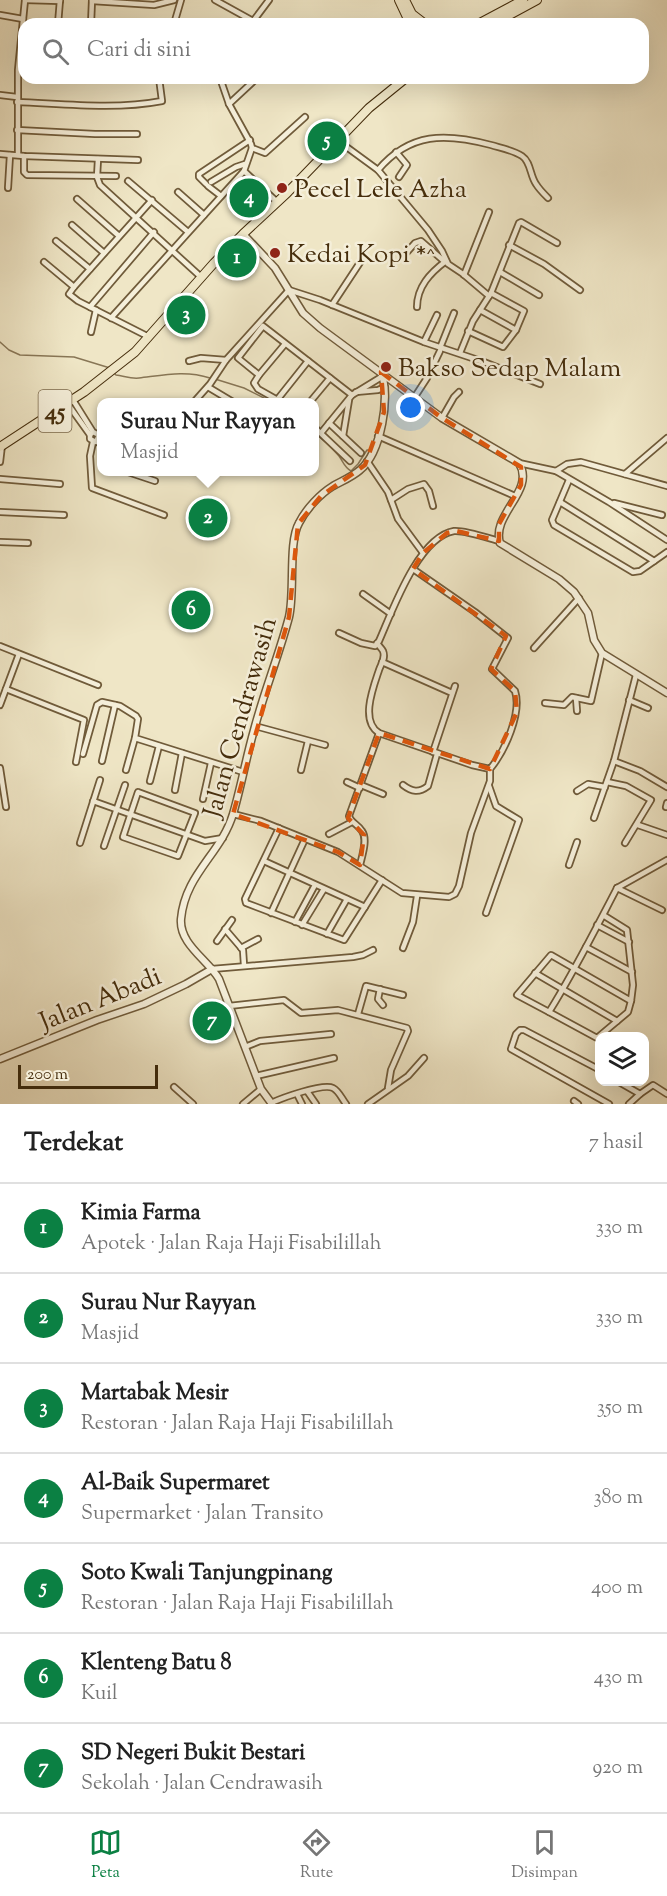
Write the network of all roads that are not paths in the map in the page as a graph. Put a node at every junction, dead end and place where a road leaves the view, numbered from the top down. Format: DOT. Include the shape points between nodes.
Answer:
graph roads {
  1 [pos="25,0"];
  2 [pos="174,0"];
  3 [pos="181,0"];
  4 [pos="215,0"];
  5 [pos="269,0"];
  6 [pos="399,0"];
  7 [pos="405,0"];
  8 [pos="522,0"];
  9 [pos="537,0"];
  10 [pos="60,1"];
  11 [pos="92,1"];
  12 [pos="0,15"];
  13 [pos="18,18"];
  14 [pos="23,18"];
  15 [pos="59,18"];
  16 [pos="91,18"];
  17 [pos="176,18"];
  18 [pos="244,18"];
  19 [pos="256,18"];
  20 [pos="407,18"];
  21 [pos="417,18"];
  22 [pos="489,18"];
  23 [pos="504,18"];
  24 [pos="19,84"];
  25 [pos="160,84"];
  26 [pos="222,84"];
  27 [pos="251,84"];
  28 [pos="398,84"];
  29 [pos="0,95"];
  30 [pos="17,100"];
  31 [pos="229,104"];
  32 [pos="305,117"];
  33 [pos="17,130"];
  34 [pos="138,134"];
  35 [pos="250,140"];
  36 [pos="337,140"];
  37 [pos="252,148"];
  38 [pos="396,152"];
  39 [pos="0,154"];
  40 [pos="10,155"];
  41 [pos="21,156"];
  42 [pos="98,159"];
  43 [pos="138,160"];
  44 [pos="245,164"];
  45 [pos="378,170"];
  46 [pos="244,171"];
  47 [pos="116,176"];
  48 [pos="98,177"];
  49 [pos="399,177"];
  50 [pos="128,181"];
  51 [pos="208,184"];
  52 [pos="8,188"];
  53 [pos="178,192"];
  54 [pos="221,196"];
  55 [pos="548,198"];
  56 [pos="77,199"];
  57 [pos="152,200"];
  58 [pos="276,202"];
  59 [pos="489,212"];
  60 [pos="204,215"];
  61 [pos="136,217"];
  62 [pos="72,225"];
  63 [pos="154,232"];
  64 [pos="188,232"];
  65 [pos="243,234"];
  66 [pos="119,236"];
  67 [pos="56,241"];
  68 [pos="557,243"];
  69 [pos="509,246"];
  70 [pos="172,251"];
  71 [pos="407,252"];
  72 [pos="104,253"];
  73 [pos="361,261"];
  74 [pos="44,262"];
  75 [pos="445,262"];
  76 [pos="90,269"];
  77 [pos="500,272"];
  78 [pos="464,275"];
  79 [pos="201,277"];
  80 [pos="74,287"];
  81 [pos="289,290"];
  82 [pos="580,290"];
  83 [pos="490,294"];
  84 [pos="539,295"];
  85 [pos="332,305"];
  86 [pos="90,307"];
  87 [pos="417,307"];
  88 [pos="96,310"];
  89 [pos="480,310"];
  90 [pos="454,313"];
  91 [pos="437,315"];
  92 [pos="111,318"];
  93 [pos="516,330"];
  94 [pos="468,331"];
  95 [pos="91,332"];
  96 [pos="149,337"];
  97 [pos="424,342"];
  98 [pos="285,344"];
  99 [pos="440,349"];
  100 [pos="460,353"];
  101 [pos="226,360"];
  102 [pos="189,361"];
  103 [pos="308,361"];
  104 [pos="382,374"];
  105 [pos="259,375"];
  106 [pos="330,378"];
  107 [pos="540,384"];
  108 [pos="208,387"];
  109 [pos="385,387"];
  110 [pos="459,392"];
  111 [pos="352,395"];
  112 [pos="198,398"];
  113 [pos="226,398"];
  114 [pos="274,398"];
  115 [pos="281,398"];
  116 [pos="313,398"];
  117 [pos="414,398"];
  118 [pos="70,402"];
  119 [pos="442,418"];
  120 [pos="329,423"];
  121 [pos="321,433"];
  122 [pos="91,434"];
  123 [pos="97,435"];
  124 [pos="343,436"];
  125 [pos="378,436"];
  126 [pos="667,438"];
  127 [pos="97,439"];
  128 [pos="93,442"];
  129 [pos="1,445"];
  130 [pos="361,453"];
  131 [pos="350,461"];
  132 [pos="367,461"];
  133 [pos="0,462"];
  134 [pos="519,463"];
  135 [pos="556,471"];
  136 [pos="625,474"];
  137 [pos="142,476"];
  138 [pos="0,479"];
  139 [pos="569,480"];
  140 [pos="155,481"];
  141 [pos="60,484"];
  142 [pos="667,486"];
  143 [pos="515,496"];
  144 [pos="391,500"];
  145 [pos="560,502"];
  146 [pos="609,502"];
  147 [pos="433,506"];
  148 [pos="0,512"];
  149 [pos="64,515"];
  150 [pos="164,515"];
  151 [pos="663,515"];
  152 [pos="667,540"];
  153 [pos="499,541"];
  154 [pos="0,542"];
  155 [pos="28,543"];
  156 [pos="667,552"];
  157 [pos="423,553"];
  158 [pos="654,561"];
  159 [pos="413,569"];
  160 [pos="363,594"];
  161 [pos="579,598"];
  162 [pos="391,614"];
  163 [pos="339,633"];
  164 [pos="376,645"];
  165 [pos="0,646"];
  166 [pos="534,648"];
  167 [pos="602,653"];
  168 [pos="18,654"];
  169 [pos="382,662"];
  170 [pos="636,675"];
  171 [pos="98,686"];
  172 [pos="455,686"];
  173 [pos="6,689"];
  174 [pos="453,693"];
  175 [pos="667,693"];
  176 [pos="576,698"];
  177 [pos="629,700"];
  178 [pos="546,703"];
  179 [pos="0,705"];
  180 [pos="115,705"];
  181 [pos="648,708"];
  182 [pos="578,711"];
  183 [pos="255,726"];
  184 [pos="379,733"];
  185 [pos="135,738"];
  186 [pos="308,741"];
  187 [pos="325,745"];
  188 [pos="159,746"];
  189 [pos="182,753"];
  190 [pos="435,753"];
  191 [pos="83,754"];
  192 [pos="102,761"];
  193 [pos="614,761"];
  194 [pos="76,762"];
  195 [pos="211,763"];
  196 [pos="0,768"];
  197 [pos="490,769"];
  198 [pos="126,770"];
  199 [pos="301,770"];
  200 [pos="243,772"];
  201 [pos="100,780"];
  202 [pos="150,782"];
  203 [pos="348,782"];
  204 [pos="606,784"];
  205 [pos="125,785"];
  206 [pos="403,785"];
  207 [pos="360,786"];
  208 [pos="489,786"];
  209 [pos="667,787"];
  210 [pos="175,790"];
  211 [pos="577,790"];
  212 [pos="383,794"];
  213 [pos="203,799"];
  214 [pos="93,801"];
  215 [pos="6,807"];
  216 [pos="117,810"];
  217 [pos="233,814"];
  218 [pos="129,815"];
  219 [pos="594,818"];
  220 [pos="352,822"];
  221 [pos="638,825"];
  222 [pos="279,828"];
  223 [pos="186,834"];
  224 [pos="329,834"];
  225 [pos="667,835"];
  226 [pos="223,838"];
  227 [pos="305,839"];
  228 [pos="206,841"];
  229 [pos="578,842"];
  230 [pos="80,843"];
  231 [pos="625,843"];
  232 [pos="104,846"];
  233 [pos="210,855"];
  234 [pos="667,860"];
  235 [pos="264,861"];
  236 [pos="360,865"];
  237 [pos="569,865"];
  238 [pos="290,873"];
  239 [pos="382,880"];
  240 [pos="315,885"];
  241 [pos="617,888"];
  242 [pos="324,889"];
  243 [pos="417,896"];
  244 [pos="348,899"];
  245 [pos="365,907"];
  246 [pos="662,910"];
  247 [pos="271,913"];
  248 [pos="486,913"];
  249 [pos="603,915"];
  250 [pos="232,920"];
  251 [pos="295,922"];
  252 [pos="302,925"];
  253 [pos="597,925"];
  254 [pos="225,929"];
  255 [pos="327,934"];
  256 [pos="258,939"];
  257 [pos="217,941"];
  258 [pos="629,942"];
  259 [pos="586,947"];
  260 [pos="241,948"];
  261 [pos="403,948"];
  262 [pos="373,950"];
  263 [pos="244,965"];
  264 [pos="574,968"];
  265 [pos="212,969"];
  266 [pos="632,972"];
  267 [pos="535,973"];
  268 [pos="380,989"];
  269 [pos="563,990"];
  270 [pos="403,994"];
  271 [pos="631,1001"];
  272 [pos="383,1005"];
  273 [pos="228,1006"];
  274 [pos="549,1012"];
  275 [pos="358,1014"];
  276 [pos="617,1021"];
  277 [pos="331,1034"];
  278 [pos="245,1047"];
  279 [pos="334,1058"];
  280 [pos="424,1058"];
  281 [pos="0,1059"];
  282 [pos="595,1067"];
  283 [pos="256,1076"];
  284 [pos="626,1086"];
  285 [pos="174,1087"];
  286 [pos="388,1088"];
  287 [pos="261,1089"];
  288 [pos="307,1091"];
  289 [pos="297,1094"];
  290 [pos="640,1094"];
  291 [pos="667,1094"];
  292 [pos="272,1103"];
  293 [pos="193,1104"];
  294 [pos="243,1104"];
  295 [pos="302,1104"];
  296 [pos="316,1104"];
  297 [pos="346,1104"];
  298 [pos="368,1104"];
  299 [pos="609,1104"];
  300 [pos="629,1104"];
  1 -- 10 [label="street"];
  1 -- 14 [label="street"];
  2 -- 11 [label="street" via="154,5"];
  3 -- 17 [label="street"];
  4 -- 18 [label="street"];
  5 -- 19 [label="street"];
  6 -- 20 [label="main road"];
  7 -- 21 [label="main road"];
  8 -- 22 [label="main road"];
  9 -- 23 [label="main road"];
  10 -- 15 [label="street"];
  11 -- 16 [label="street"];
  12 -- 13 [label="street"];
  24 -- 30 [label="street"];
  25 -- 30 [label="street" via="162,101 147,104"];
  26 -- 31 [label="street"];
  27 -- 31 [label="street"];
  28 -- 36 [label="main road, 45"];
  29 -- 30 [label="street"];
  30 -- 33 [label="street"];
  31 -- 35 [label="street"];
  32 -- 37 [label="street" via="266,153"];
  33 -- 34 [label="street"];
  33 -- 41 [label="street"];
  35 -- 37 [label="street"];
  35 -- 51 [label="street" via="198,174"];
  36 -- 45 [label="street"];
  36 -- 58 [label="main road, 45"];
  37 -- 44 [label="street"];
  38 -- 45 [label="street"];
  38 -- 49 [label="street" via="407,165"];
  38 -- 55 [label="street" via="409,144 445,137 507,150 525,159 535,184"];
  39 -- 40 [label="street"];
  40 -- 41 [label="street"];
  40 -- 52 [label="street"];
  41 -- 42 [label="street"];
  41 -- 48 [label="street" via="27,175"];
  42 -- 43 [label="street"];
  42 -- 48 [label="street"];
  44 -- 46 [label="street"];
  44 -- 51 [label="street"];
  45 -- 75 [label="street" via="428,230"];
  46 -- 54 [label="street"];
  46 -- 58 [label="street"];
  47 -- 48 [label="street"];
  48 -- 61 [label="street" via="100,185"];
  50 -- 57 [label="street"];
  51 -- 54 [label="street"];
  53 -- 60 [label="street"];
  54 -- 60 [label="street"];
  56 -- 66 [label="street"];
  57 -- 61 [label="street"];
  57 -- 64 [label="street"];
  58 -- 65 [label="main road, 45"];
  59 -- 78 [label="street"];
  60 -- 64 [label="street"];
  61 -- 63 [label="street"];
  61 -- 66 [label="street"];
  62 -- 72 [label="street"];
  63 -- 70 [label="street"];
  63 -- 86 [label="street"];
  64 -- 70 [label="street"];
  65 -- 79 [label="main road, 45"];
  65 -- 81 [label="street" via="275,268"];
  66 -- 72 [label="street"];
  67 -- 76 [label="street"];
  68 -- 69 [label="street" via="522,222"];
  69 -- 77 [label="street"];
  69 -- 82 [label="street" via="544,264"];
  70 -- 79 [label="street"];
  70 -- 92 [label="street"];
  71 -- 75 [label="street" via="421,241"];
  72 -- 76 [label="street"];
  73 -- 85 [label="street"];
  74 -- 80 [label="street"];
  75 -- 78 [label="street"];
  75 -- 87 [label="street" via="417,294"];
  76 -- 80 [label="street"];
  77 -- 83 [label="street"];
  77 -- 84 [label="street"];
  78 -- 83 [label="street"];
  79 -- 96 [label="main road, 45"];
  80 -- 86 [label="street" via="71,296"];
  81 -- 85 [label="street"];
  81 -- 101 [label="street"];
  81 -- 104 [label="street" via="303,313"];
  83 -- 89 [label="street"];
  83 -- 93 [label="street" via="524,311"];
  85 -- 97 [label="street"];
  86 -- 88 [label="street"];
  88 -- 92 [label="street"];
  88 -- 95 [label="street"];
  89 -- 93 [label="street"];
  89 -- 94 [label="street"];
  90 -- 99 [label="street"];
  91 -- 97 [label="street"];
  92 -- 96 [label="street"];
  93 -- 94 [label="street" via="502,347"];
  94 -- 100 [label="street"];
  96 -- 118 [label="main road, 45" via="126,360"];
  97 -- 99 [label="street"];
  98 -- 103 [label="street"];
  98 -- 105 [label="street"];
  98 -- 105 [label="street" via="267,328 261,328 238,358"];
  99 -- 100 [label="street"];
  99 -- 117 [label="street"];
  100 -- 107 [label="street"];
  101 -- 102 [label="street"];
  101 -- 108 [label="street"];
  103 -- 106 [label="street"];
  103 -- 115 [label="street"];
  104 -- 109 [label="street, Jalan Cendrawasih"];
  104 -- 111 [label="street"];
  104 -- 117 [label="street"];
  105 -- 114 [label="street" via="255,387"];
  106 -- 111 [label="street"];
  106 -- 116 [label="street"];
  108 -- 112 [label="street"];
  108 -- 113 [label="street"];
  109 -- 111 [label="street"];
  109 -- 125 [label="street, Jalan Cendrawasih"];
  110 -- 119 [label="street"];
  111 -- 120 [label="street"];
  111 -- 124 [label="street"];
  117 -- 119 [label="street"];
  118 -- 122 [label="street"];
  118 -- 129 [label="main road, 45"];
  119 -- 134 [label="street"];
  120 -- 121 [label="street"];
  120 -- 124 [label="street"];
  121 -- 131 [label="street"];
  122 -- 123 [label="street"];
  122 -- 128 [label="street"];
  124 -- 130 [label="street"];
  125 -- 132 [label="street, Jalan Cendrawasih"];
  125 -- 143 [label="street"];
  126 -- 136 [label="street"];
  127 -- 128 [label="street"];
  128 -- 150 [label="street" via="92,488"];
  129 -- 133 [label="street"];
  132 -- 144 [label="street"];
  132 -- 183 [label="street, Jalan Cendrawasih" via="361,470 321,496 298,524 289,617"];
  134 -- 135 [label="street"];
  134 -- 143 [label="street" via="523,480"];
  135 -- 136 [label="street" via="581,462"];
  135 -- 139 [label="street"];
  136 -- 142 [label="street"];
  137 -- 140 [label="street"];
  138 -- 141 [label="street"];
  139 -- 145 [label="street"];
  139 -- 146 [label="street"];
  143 -- 153 [label="street" via="499,524"];
  144 -- 147 [label="street" via="424,484"];
  144 -- 157 [label="street"];
  145 -- 158 [label="street"];
  145 -- 158 [label="street" via="554,525 633,572"];
  146 -- 151 [label="street"];
  146 -- 152 [label="street"];
  148 -- 149 [label="street"];
  153 -- 157 [label="street" via="456,531 439,538"];
  153 -- 161 [label="street" via="559,579"];
  154 -- 155 [label="street"];
  156 -- 158 [label="street"];
  157 -- 159 [label="street"];
  159 -- 162 [label="street"];
  159 -- 197 [label="street" via="508,638 492,669 516,693 516,717"];
  160 -- 162 [label="street"];
  161 -- 166 [label="street"];
  161 -- 167 [label="street"];
  162 -- 164 [label="street"];
  163 -- 164 [label="street"];
  164 -- 169 [label="street" via="384,653"];
  165 -- 168 [label="street"];
  167 -- 170 [label="street"];
  167 -- 176 [label="street" via="591,700"];
  168 -- 171 [label="street"];
  168 -- 173 [label="street"];
  169 -- 174 [label="street"];
  169 -- 184 [label="street" via="369,717 369,724"];
  170 -- 175 [label="street"];
  170 -- 177 [label="street"];
  172 -- 174 [label="street"];
  173 -- 179 [label="street"];
  173 -- 194 [label="street" via="84,720"];
  174 -- 190 [label="street"];
  176 -- 178 [label="street" via="564,705"];
  176 -- 182 [label="street"];
  177 -- 181 [label="street"];
  177 -- 193 [label="street"];
  180 -- 185 [label="street" via="138,719"];
  180 -- 191 [label="street" via="97,705"];
  180 -- 192 [label="street"];
  183 -- 186 [label="street"];
  183 -- 200 [label="street, Jalan Cendrawasih"];
  184 -- 190 [label="street"];
  184 -- 207 [label="street"];
  185 -- 188 [label="street"];
  185 -- 198 [label="street"];
  186 -- 187 [label="street"];
  186 -- 199 [label="street"];
  188 -- 189 [label="street"];
  188 -- 202 [label="street"];
  189 -- 195 [label="street"];
  189 -- 210 [label="street"];
  190 -- 197 [label="street"];
  190 -- 206 [label="street" via="428,786 414,791"];
  193 -- 204 [label="street"];
  193 -- 209 [label="street"];
  195 -- 200 [label="street"];
  195 -- 213 [label="street"];
  196 -- 215 [label="street"];
  197 -- 208 [label="street"];
  200 -- 217 [label="street, Jalan Cendrawasih"];
  201 -- 214 [label="street"];
  203 -- 207 [label="street"];
  204 -- 211 [label="street" via="588,784"];
  204 -- 219 [label="street"];
  204 -- 221 [label="street" via="626,786 651,800"];
  205 -- 216 [label="street"];
  207 -- 212 [label="street"];
  207 -- 220 [label="street" via="349,816"];
  208 -- 243 [label="street" via="472,827 457,891 449,897"];
  208 -- 248 [label="street" via="496,806 519,820"];
  214 -- 216 [label="street"];
  214 -- 230 [label="street"];
  216 -- 218 [label="street"];
  216 -- 232 [label="street"];
  217 -- 222 [label="street"];
  217 -- 226 [label="street, Jalan Cendrawasih"];
  218 -- 223 [label="street"];
  218 -- 223 [label="street" via="124,839 178,856"];
  218 -- 223 [label="street" via="140,792 194,812"];
  220 -- 224 [label="street"];
  220 -- 236 [label="street" via="365,839"];
  221 -- 225 [label="street"];
  221 -- 231 [label="street"];
  222 -- 227 [label="street"];
  222 -- 235 [label="street"];
  223 -- 228 [label="street"];
  226 -- 228 [label="street"];
  226 -- 233 [label="street, Jalan Cendrawasih"];
  227 -- 236 [label="street"];
  227 -- 238 [label="street"];
  228 -- 233 [label="street"];
  229 -- 237 [label="street"];
  233 -- 265 [label="street, Jalan Cendrawasih" via="193,881 181,921 188,942"];
  234 -- 241 [label="street"];
  235 -- 238 [label="street"];
  235 -- 247 [label="street" via="245,901"];
  236 -- 239 [label="street"];
  238 -- 240 [label="street"];
  238 -- 247 [label="street"];
  239 -- 243 [label="street" via="402,893"];
  239 -- 245 [label="street"];
  240 -- 242 [label="street"];
  240 -- 251 [label="street"];
  241 -- 246 [label="street"];
  241 -- 249 [label="street"];
  242 -- 244 [label="street"];
  242 -- 252 [label="street"];
  243 -- 261 [label="street"];
  244 -- 245 [label="street"];
  244 -- 255 [label="street"];
  245 -- 255 [label="street" via="344,940"];
  247 -- 251 [label="street"];
  249 -- 253 [label="street"];
  249 -- 258 [label="street" via="625,927"];
  250 -- 254 [label="street"];
  251 -- 252 [label="street"];
  252 -- 255 [label="street"];
  253 -- 258 [label="street"];
  253 -- 259 [label="street"];
  254 -- 257 [label="street"];
  254 -- 260 [label="street"];
  256 -- 260 [label="street"];
  258 -- 266 [label="street"];
  259 -- 264 [label="street"];
  259 -- 266 [label="street"];
  260 -- 263 [label="street"];
  262 -- 263 [label="street" via="353,957"];
  263 -- 265 [label="street"];
  264 -- 267 [label="street" via="551,955"];
  264 -- 269 [label="street"];
  264 -- 271 [label="street"];
  265 -- 273 [label="street, Jalan Cendrawasih"];
  265 -- 281 [label="street, Jalan Abadi" via="144,1004"];
  266 -- 271 [label="street"];
  267 -- 269 [label="street"];
  267 -- 274 [label="street" via="517,994"];
  268 -- 270 [label="street"];
  268 -- 272 [label="street" via="378,999"];
  268 -- 275 [label="street" via="366,986"];
  269 -- 274 [label="street"];
  269 -- 276 [label="street"];
  271 -- 276 [label="street" via="628,1012"];
  273 -- 275 [label="street" via="284,1000 301,1012 335,1010"];
  273 -- 278 [label="street, Jalan Cendrawasih"];
  274 -- 276 [label="street" via="597,1038"];
  275 -- 286 [label="street" via="407,1029"];
  277 -- 278 [label="street" via="260,1041"];
  278 -- 283 [label="street, Jalan Cendrawasih"];
  279 -- 283 [label="street"];
  280 -- 286 [label="street" via="408,1076"];
  282 -- 299 [label="street" via="524,1030 516,1034 511,1049"];
  283 -- 287 [label="street, Jalan Cendrawasih"];
  284 -- 290 [label="street"];
  285 -- 293 [label="street"];
  286 -- 298 [label="street"];
  287 -- 292 [label="street, Jalan Cendrawasih"];
  287 -- 294 [label="street"];
  288 -- 289 [label="street"];
  288 -- 296 [label="street"];
  288 -- 297 [label="street" via="332,1088"];
  289 -- 292 [label="street"];
  289 -- 295 [label="street"];
  290 -- 291 [label="street" via="653,1085"];
  290 -- 300 [label="street"];
}
